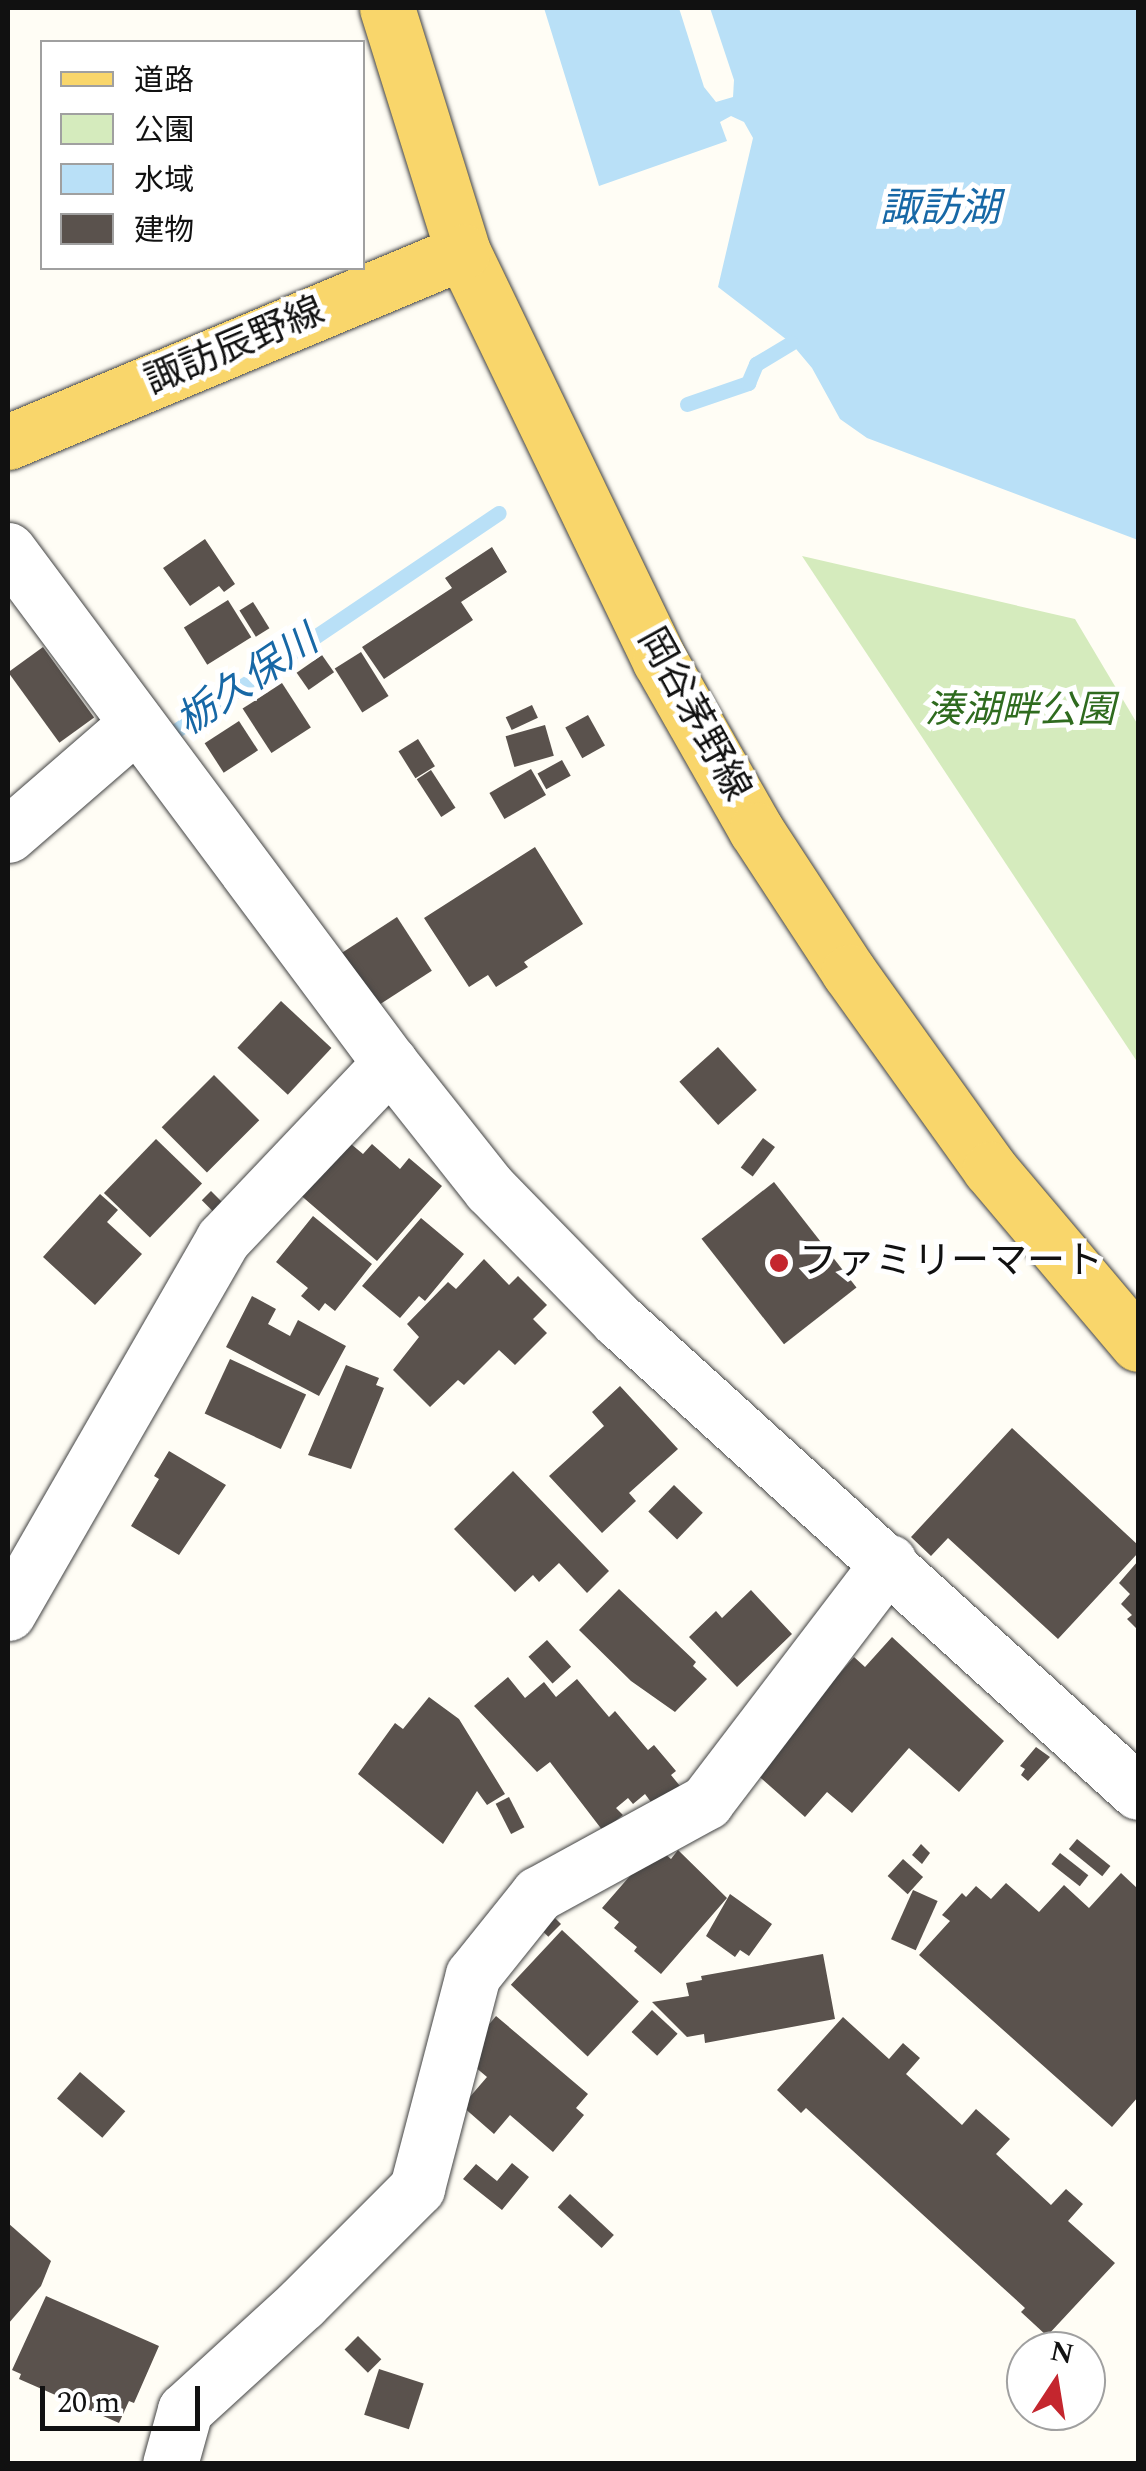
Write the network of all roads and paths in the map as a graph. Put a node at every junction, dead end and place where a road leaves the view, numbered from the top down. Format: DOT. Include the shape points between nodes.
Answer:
graph roads {
  1 [pos="387,8"];
  2 [pos="463,252"];
  3 [pos="8,442"];
  4 [pos="8,550"];
  5 [pos="148,739"];
  6 [pos="8,836"];
  7 [pos="390,1063"];
  8 [pos="1138,1344"];
  9 [pos="889,1562"];
  10 [pos="8,1613"];
  11 [pos="1138,1792"];
  12 [pos="170,2464"];
  1 -- 2 [label="main road, 岡谷茅野線"];
  2 -- 3 [label="main road, 諏訪辰野線"];
  2 -- 8 [label="main road, 岡谷茅野線" via="660,661 756,830 990,1169"];
  4 -- 5 [label="street"];
  5 -- 6 [label="street"];
  5 -- 7 [label="street"];
  7 -- 9 [label="street" via="490,1189 618,1320"];
  7 -- 10 [label="street" via="223,1240"];
  9 -- 11 [label="street"];
  9 -- 12 [label="street" via="706,1802 538,1894 473,1975 417,2188 186,2410"];
}
